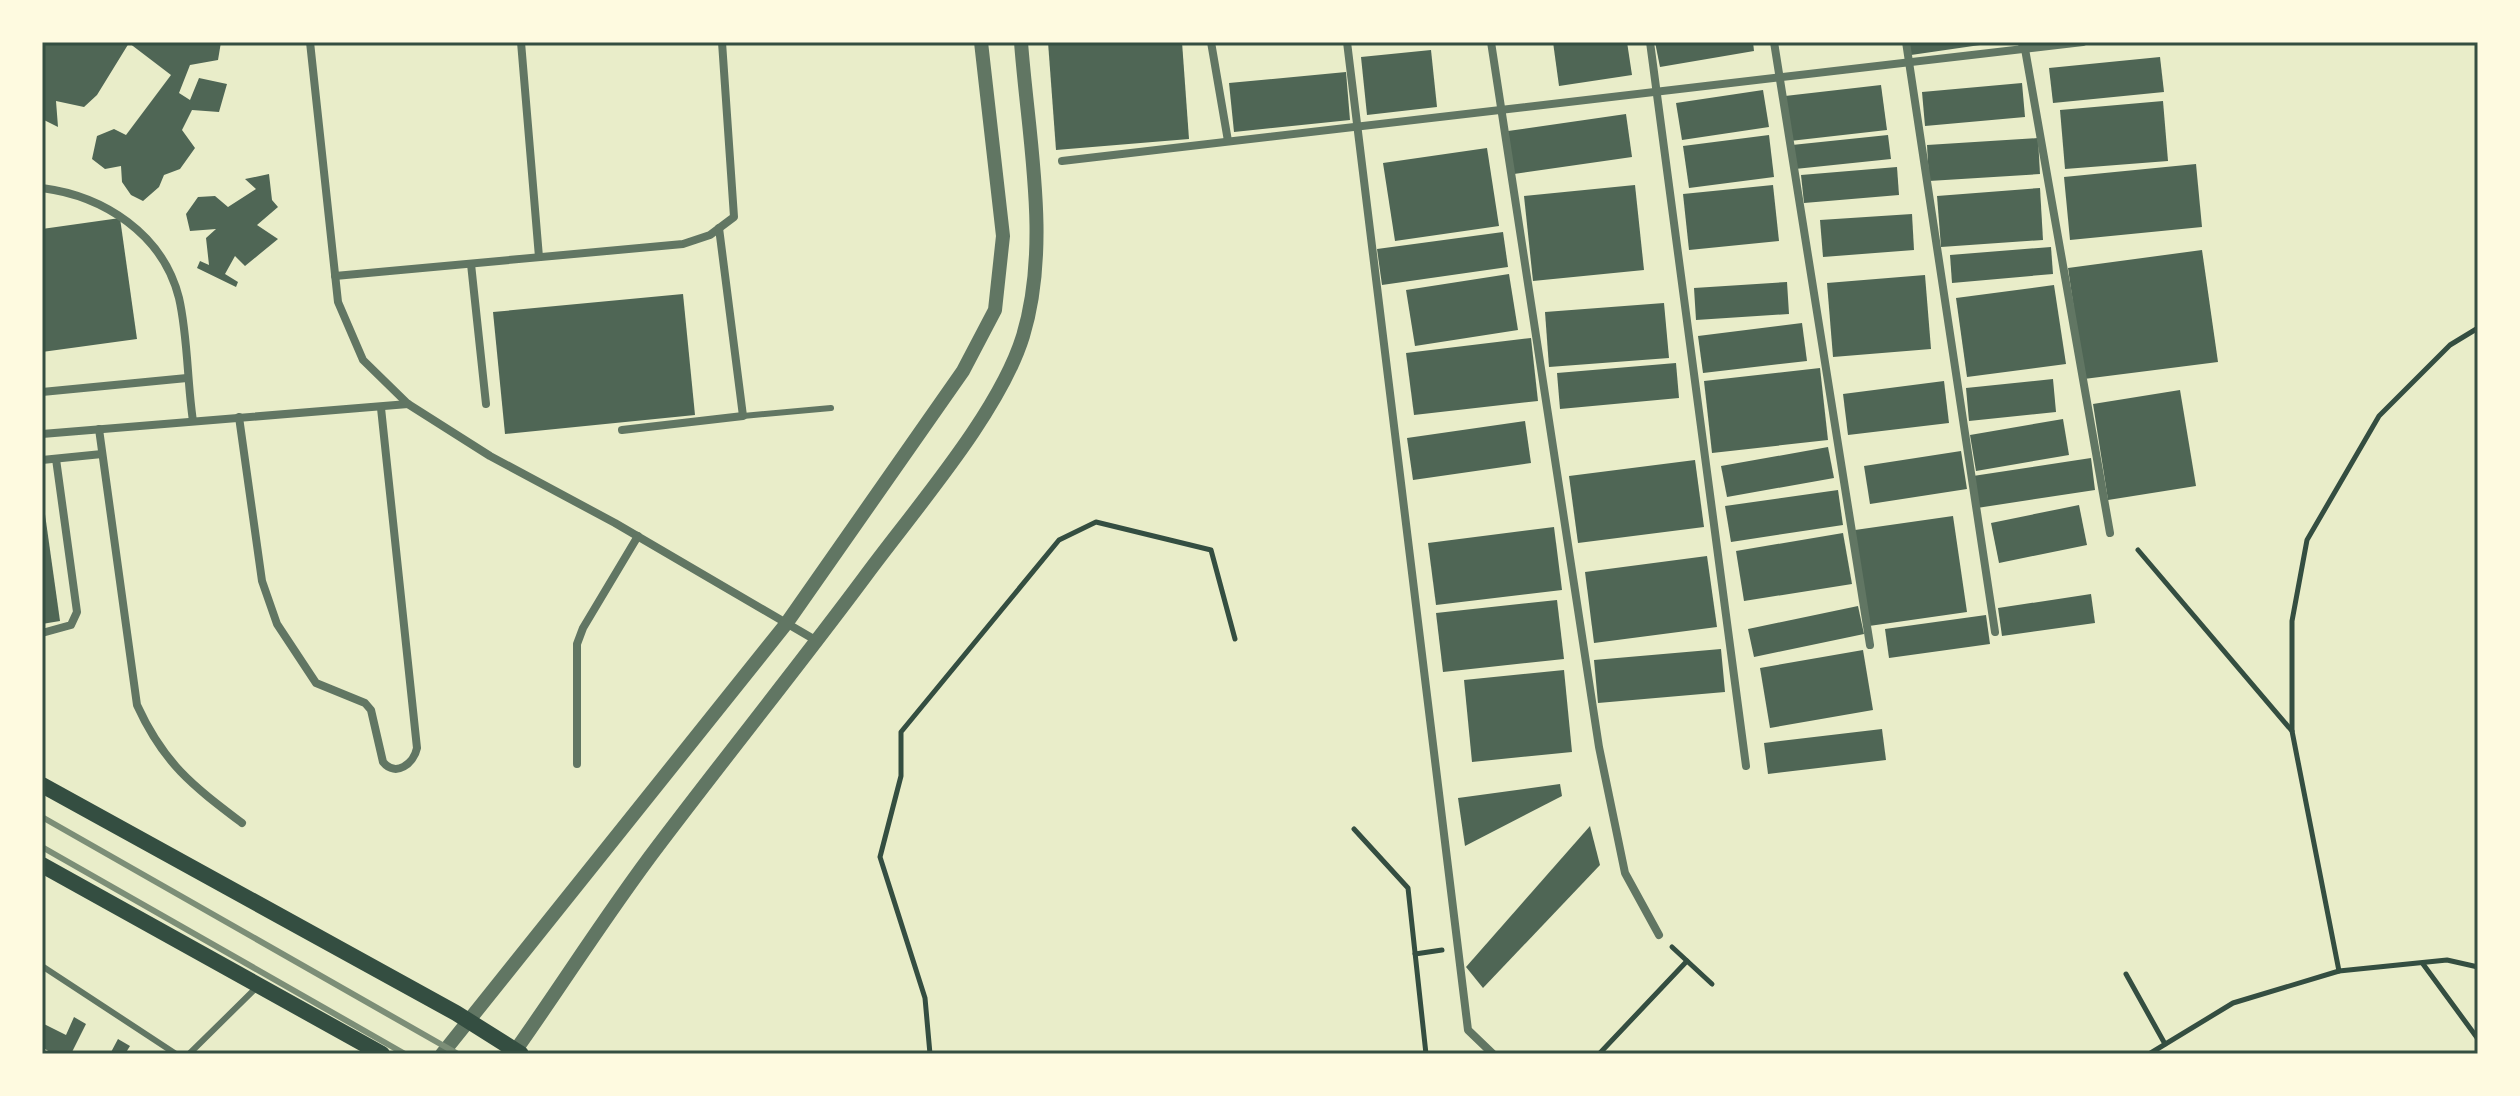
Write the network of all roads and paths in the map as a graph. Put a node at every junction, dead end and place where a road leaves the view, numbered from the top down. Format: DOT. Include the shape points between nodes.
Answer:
graph roads {
  1 [pos="310,42"];
  2 [pos="521,42"];
  3 [pos="722,42"];
  4 [pos="981,42"];
  5 [pos="1021,42"];
  6 [pos="1211,42"];
  7 [pos="1347,42"];
  8 [pos="1491,42"];
  9 [pos="1650,42"];
  10 [pos="1774,42"];
  11 [pos="1906,42"];
  12 [pos="2083,42"];
  13 [pos="2023,45"];
  14 [pos="1909,62"];
  15 [pos="1780,77"];
  16 [pos="1659,91"];
  17 [pos="1501,110"];
  18 [pos="1360,126"];
  19 [pos="1228,141"];
  20 [pos="1062,161"];
  21 [pos="42,188"];
  22 [pos="719,228"];
  23 [pos="539,257"];
  24 [pos="471,264"];
  25 [pos="335,276"];
  26 [pos="2478,328"];
  27 [pos="187,378"];
  28 [pos="42,392"];
  29 [pos="408,404"];
  30 [pos="486,404"];
  31 [pos="381,408"];
  32 [pos="831,408"];
  33 [pos="743,416"];
  34 [pos="239,417"];
  35 [pos="193,421"];
  36 [pos="99,429"];
  37 [pos="622,430"];
  38 [pos="42,434"];
  39 [pos="102,454"];
  40 [pos="56,459"];
  41 [pos="42,460"];
  42 [pos="2110,533"];
  43 [pos="638,536"];
  44 [pos="2138,550"];
  45 [pos="786,624"];
  46 [pos="1995,632"];
  47 [pos="42,633"];
  48 [pos="1235,639"];
  49 [pos="817,641"];
  50 [pos="1870,645"];
  51 [pos="2292,731"];
  52 [pos="577,764"];
  53 [pos="1746,766"];
  54 [pos="42,785"];
  55 [pos="242,823"];
  56 [pos="1354,829"];
  57 [pos="42,865"];
  58 [pos="1659,935"];
  59 [pos="1675,950"];
  60 [pos="1687,961"];
  61 [pos="2422,964"];
  62 [pos="42,966"];
  63 [pos="2478,967"];
  64 [pos="2339,971"];
  65 [pos="2126,974"];
  66 [pos="1712,984"];
  67 [pos="259,986"];
  68 [pos="468,1020"];
  69 [pos="2478,1039"];
  70 [pos="2165,1044"];
  71 [pos="517,1053"];
  72 [pos="176,1054"];
  73 [pos="189,1054"];
  74 [pos="382,1054"];
  75 [pos="442,1054"];
  76 [pos="930,1054"];
  77 [pos="1426,1054"];
  78 [pos="1493,1054"];
  79 [pos="1599,1054"];
  80 [pos="2149,1054"];
  1 -- 25 [label="street"];
  2 -- 23 [label="street"];
  3 -- 22 [label="street" via="734,217"];
  4 -- 45 [label="street" via="1003,236 995,310 963,371"];
  5 -- 49 [label="street" via="1035,229 1023,334 1001,385 959,449"];
  6 -- 19 [label="street"];
  7 -- 18 [label="street"];
  8 -- 17 [label="street"];
  9 -- 16 [label="street"];
  10 -- 15 [label="street"];
  11 -- 14 [label="street"];
  12 -- 13 [label="street"];
  13 -- 14 [label="street"];
  13 -- 42 [label="street"];
  14 -- 15 [label="street"];
  14 -- 46 [label="street"];
  15 -- 16 [label="street"];
  15 -- 50 [label="street"];
  16 -- 17 [label="street"];
  16 -- 53 [label="street"];
  17 -- 18 [label="street"];
  17 -- 58 [label="street" via="1599,747 1625,873"];
  18 -- 19 [label="street"];
  18 -- 78 [label="street" via="1468,1030"];
  19 -- 20 [label="street"];
  21 -- 27 [label="street" via="78,195 141,230 179,297"];
  22 -- 23 [label="street" via="683,244"];
  22 -- 33 [label="street"];
  23 -- 24 [label="street"];
  24 -- 25 [label="street"];
  24 -- 30 [label="street"];
  25 -- 29 [label="street" via="338,302 363,360"];
  26 -- 51 [label="path" via="2450,345 2379,416 2307,540 2292,621"];
  27 -- 28 [label="street"];
  27 -- 35 [label="street"];
  29 -- 31 [label="street"];
  29 -- 43 [label="street" via="490,456"];
  31 -- 34 [label="street"];
  31 -- 34 [label="street" via="417,748 408,766 392,768 383,762 371,710 316,683 277,624 262,581"];
  32 -- 33 [label="lane"];
  33 -- 37 [label="street"];
  34 -- 35 [label="street"];
  35 -- 36 [label="street"];
  36 -- 38 [label="street"];
  36 -- 39 [label="street"];
  39 -- 40 [label="street"];
  39 -- 55 [label="street" via="137,705 154,743 188,782"];
  40 -- 41 [label="street"];
  40 -- 47 [label="street" via="77,612 71,625"];
  43 -- 45 [label="street"];
  43 -- 52 [label="street" via="577,644"];
  44 -- 51 [label="path"];
  45 -- 49 [label="street"];
  45 -- 68 [label="street"];
  48 -- 76 [label="path" via="1211,550 1096,522 1059,540 901,732 901,776 880,857 925,998"];
  49 -- 71 [label="street" via="657,848"];
  51 -- 64 [label="path"];
  54 -- 68 [label="main road"];
  56 -- 77 [label="path" via="1408,888"];
  57 -- 67 [label="main road"];
  59 -- 60 [label="path"];
  60 -- 66 [label="path"];
  60 -- 79 [label="path"];
  61 -- 63 [label="path" via="2447,960"];
  61 -- 64 [label="path"];
  61 -- 69 [label="path"];
  62 -- 72 [label="lane"];
  64 -- 70 [label="path" via="2233,1003"];
  65 -- 70 [label="path"];
  67 -- 73 [label="lane"];
  67 -- 74 [label="main road"];
  68 -- 71 [label="main road"];
  68 -- 75 [label="street"];
  70 -- 80 [label="path"];
}
